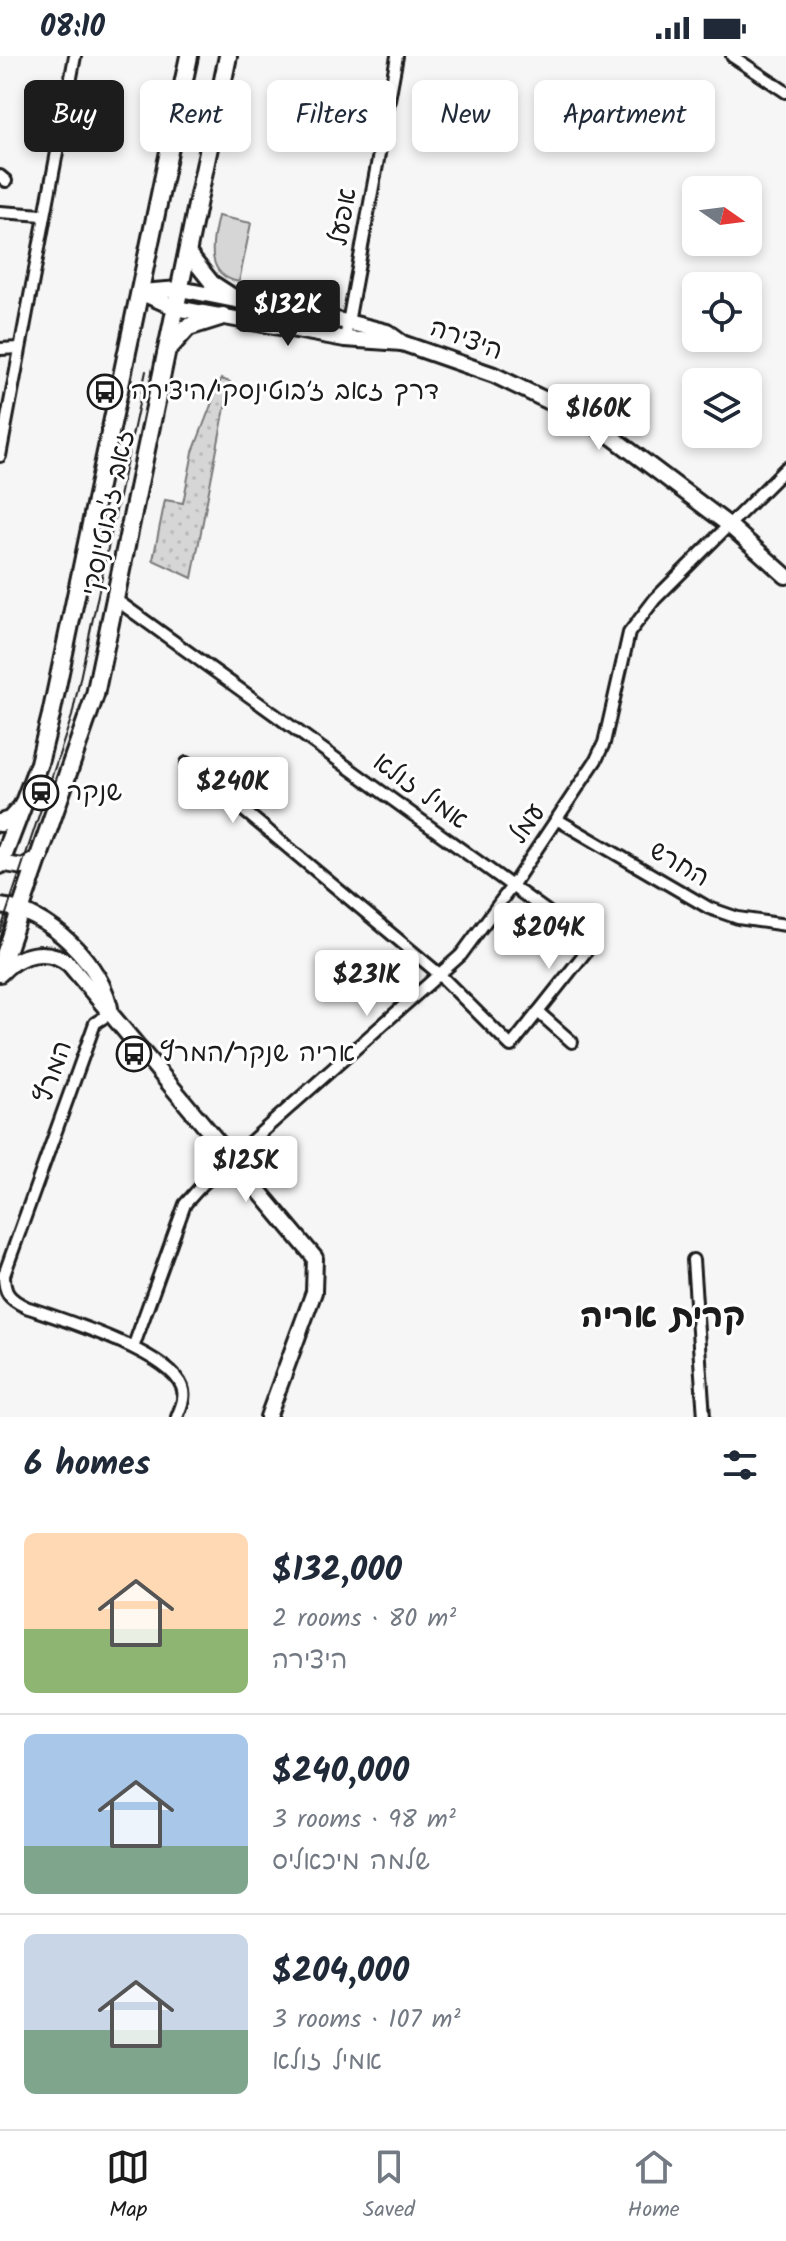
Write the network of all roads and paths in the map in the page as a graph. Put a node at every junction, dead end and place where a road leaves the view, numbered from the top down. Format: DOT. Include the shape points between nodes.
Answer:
graph roads {
  1 [pos="75,56"];
  2 [pos="189,56"];
  3 [pos="228,56"];
  4 [pos="397,56"];
  5 [pos="732,56"];
  6 [pos="786,92"];
  7 [pos="0,212"];
  8 [pos="43,215"];
  9 [pos="188,253"];
  10 [pos="180,289"];
  11 [pos="140,292"];
  12 [pos="243,302"];
  13 [pos="176,308"];
  14 [pos="223,316"];
  15 [pos="347,322"];
  16 [pos="345,339"];
  17 [pos="402,343"];
  18 [pos="19,348"];
  19 [pos="0,349"];
  20 [pos="162,370"];
  21 [pos="0,456"];
  22 [pos="786,468"];
  23 [pos="730,526"];
  24 [pos="786,576"];
  25 [pos="115,599"];
  26 [pos="187,763"];
  27 [pos="22,807"];
  28 [pos="558,820"];
  29 [pos="0,823"];
  30 [pos="41,856"];
  31 [pos="0,864"];
  32 [pos="512,886"];
  33 [pos="0,906"];
  34 [pos="21,911"];
  35 [pos="786,925"];
  36 [pos="0,972"];
  37 [pos="438,973"];
  38 [pos="538,1012"];
  39 [pos="111,1013"];
  40 [pos="572,1042"];
  41 [pos="234,1159"];
  42 [pos="693,1260"];
  43 [pos="134,1345"];
  44 [pos="177,1417"];
  45 [pos="268,1417"];
  46 [pos="704,1417"];
  1 -- 8 [label="street"];
  2 -- 11 [label="main road, זאב ז'בוטינסקי"];
  3 -- 9 [label="main road, זאב ז'בוטינסקי"];
  4 -- 15 [label="street, אפעל"];
  5 -- 6 [label="street"];
  7 -- 8 [label="street"];
  8 -- 18 [label="street"];
  9 -- 10 [label="main road, זאב ז'בוטינסקי"];
  9 -- 12 [label="street" via="212,283"];
  10 -- 11 [label="street, היצירה"];
  10 -- 12 [label="street, היצירה"];
  10 -- 13 [label="main road, זאב ז'בוטינסקי"];
  11 -- 13 [label="street, היצירה"];
  11 -- 27 [label="main road, זאב ז'בוטינסקי" via="51,715"];
  12 -- 15 [label="street, היצירה"];
  13 -- 14 [label="street, היצירה"];
  13 -- 20 [label="main road, זאב ז'בוטינסקי"];
  14 -- 16 [label="street, היצירה"];
  14 -- 20 [label="main road" via="181,332"];
  15 -- 16 [label="street, אפעל"];
  15 -- 17 [label="street, היצירה" via="387,332"];
  16 -- 17 [label="street, היצירה"];
  17 -- 23 [label="street, היצירה" via="494,375 579,416"];
  18 -- 19 [label="street"];
  18 -- 21 [label="street"];
  20 -- 25 [label="main road, זאב ז'בוטינסקי"];
  22 -- 23 [label="street, עמל"];
  23 -- 24 [label="street, היצירה"];
  23 -- 28 [label="street, עמל" via="655,599 629,633 604,743"];
  25 -- 30 [label="main road, זאב ז'בוטינסקי" via="87,725"];
  25 -- 32 [label="street, אמיל זולא"];
  26 -- 37 [label="street"];
  27 -- 29 [label="main road"];
  27 -- 31 [label="main road, זאב ז'בוטינסקי"];
  28 -- 32 [label="street, עמל"];
  28 -- 35 [label="street, החרש" via="709,908"];
  30 -- 31 [label="street" via="23,867"];
  30 -- 34 [label="main road, זאב ז'בוטינסקי"];
  32 -- 37 [label="street, עמל" via="461,955"];
  32 -- 38 [label="street, אמיל זולא" via="592,944"];
  33 -- 34 [label="street"];
  34 -- 36 [label="main road, זאב ז'בוטינסקי"];
  34 -- 39 [label="street" via="61,932 109,998"];
  36 -- 39 [label="street" via="27,956 60,957"];
  37 -- 38 [label="street" via="511,1046"];
  37 -- 41 [label="street, עמל"];
  38 -- 40 [label="street"];
  39 -- 41 [label="street"];
  39 -- 43 [label="street, המרץ" via="95,1023 4,1275 4,1289 11,1300 26,1307"];
  41 -- 43 [label="street, עמל" via="185,1204"];
  41 -- 45 [label="street" via="315,1258 314,1292"];
  42 -- 46 [label="street"];
  43 -- 44 [label="street" via="182,1387"];
}
